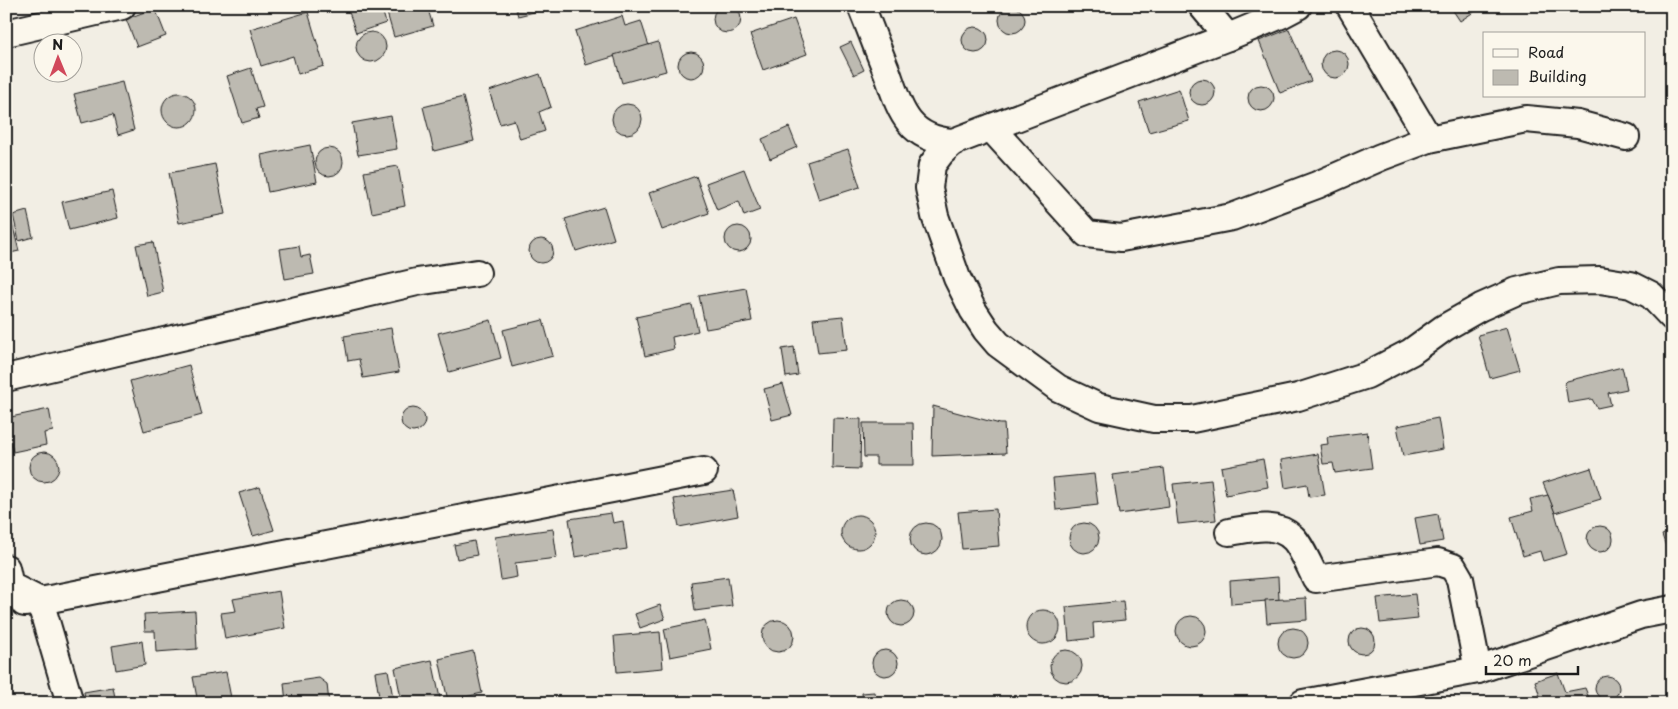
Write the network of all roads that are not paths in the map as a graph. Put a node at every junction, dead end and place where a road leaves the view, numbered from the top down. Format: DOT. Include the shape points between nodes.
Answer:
graph roads {
  1 [pos="122,6"];
  2 [pos="861,6"];
  3 [pos="1202,6"];
  4 [pos="1298,6"];
  5 [pos="1350,6"];
  6 [pos="6,33"];
  7 [pos="1228,37"];
  8 [pos="991,128"];
  9 [pos="1626,137"];
  10 [pos="1429,139"];
  11 [pos="953,142"];
  12 [pos="477,273"];
  13 [pos="1672,317"];
  14 [pos="6,378"];
  15 [pos="704,471"];
  16 [pos="1229,532"];
  17 [pos="6,568"];
  18 [pos="40,601"];
  19 [pos="6,604"];
  20 [pos="1672,609"];
  21 [pos="1478,670"];
  22 [pos="70,703"];
  23 [pos="1302,703"];
  1 -- 6 [label="street"];
  2 -- 11 [label="street" via="899,108 925,136"];
  3 -- 7 [label="street"];
  4 -- 7 [label="street"];
  5 -- 10 [label="street"];
  7 -- 8 [label="street"];
  8 -- 10 [label="street" via="1087,234 1121,238 1232,217"];
  8 -- 11 [label="street"];
  9 -- 10 [label="street" via="1578,124 1526,119"];
  11 -- 13 [label="street" via="932,165 929,188 935,216 957,278 973,310 998,344 1058,388 1099,408 1154,419 1192,419 1298,397 1367,376 1411,352 1481,306 1559,281 1600,280 1631,285 1651,295"];
  12 -- 14 [label="street" via="417,282"];
  15 -- 18 [label="street"];
  16 -- 21 [label="street" via="1257,527 1277,528 1294,538 1316,579 1438,562 1453,567 1460,579"];
  17 -- 18 [label="street" via="10,586"];
  18 -- 19 [label="street"];
  18 -- 22 [label="street"];
  20 -- 21 [label="street" via="1641,615"];
  21 -- 23 [label="street"];
}
